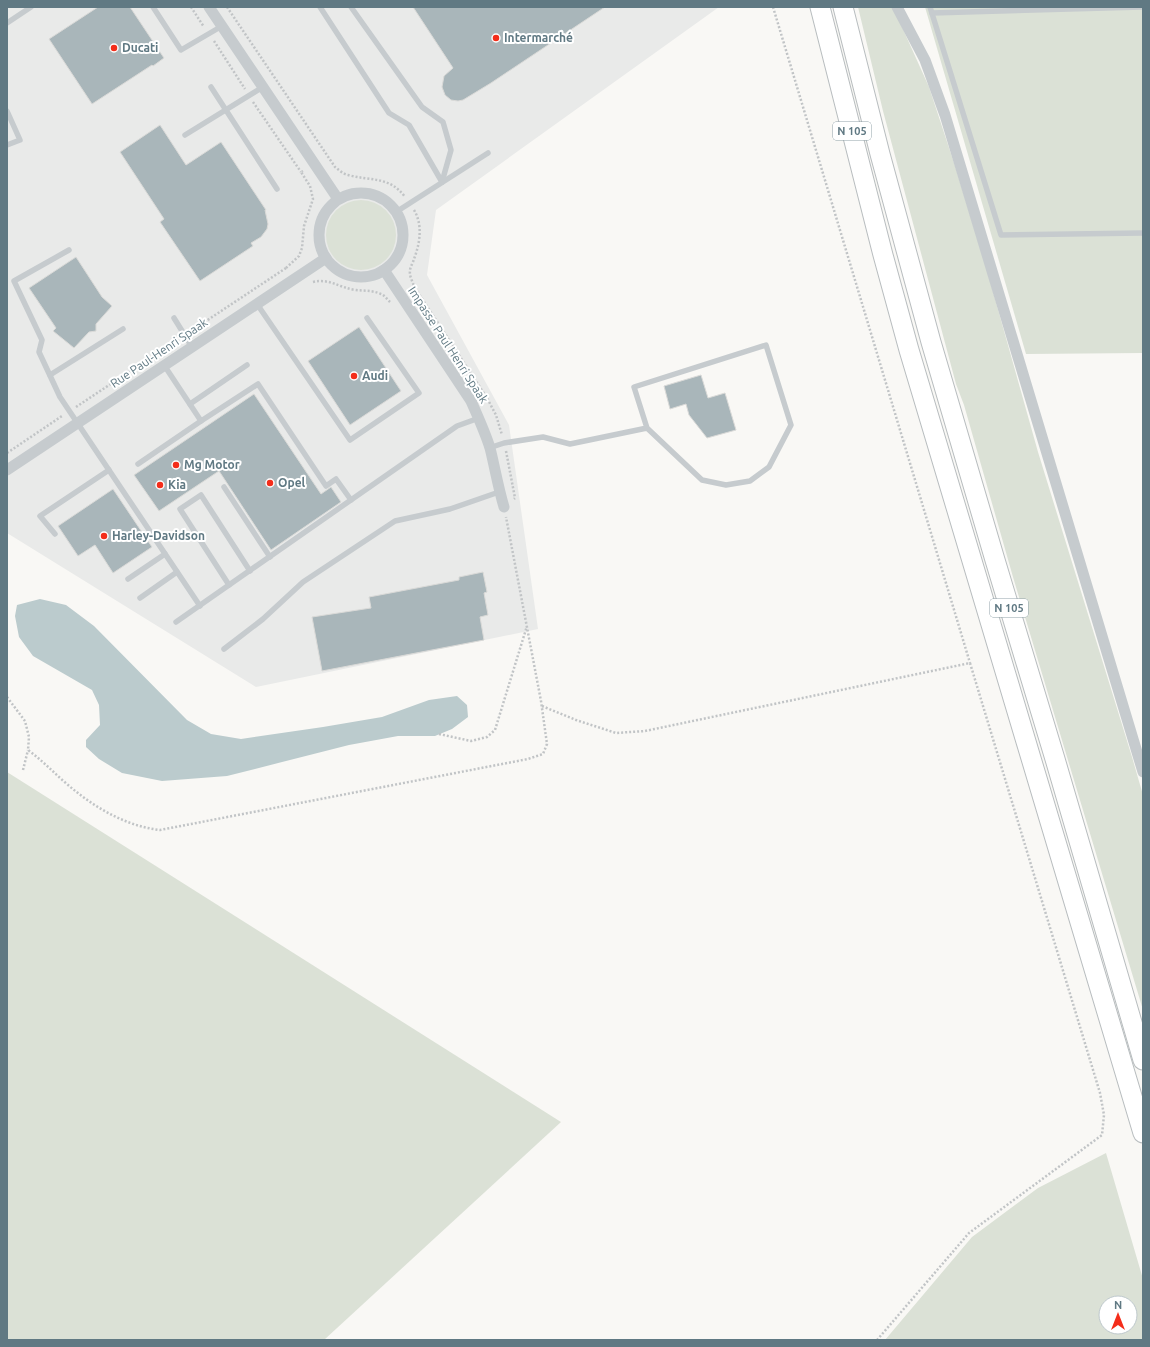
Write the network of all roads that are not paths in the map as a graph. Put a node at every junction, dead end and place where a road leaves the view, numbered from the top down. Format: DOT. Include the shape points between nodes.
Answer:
graph roads {
  1 [pos="31,7"];
  2 [pos="153,7"];
  3 [pos="210,7"];
  4 [pos="320,7"];
  5 [pos="351,7"];
  6 [pos="820,7"];
  7 [pos="844,7"];
  8 [pos="897,7"];
  9 [pos="1142,7"];
  10 [pos="931,10"];
  11 [pos="7,23"];
  12 [pos="222,26"];
  13 [pos="263,87"];
  14 [pos="211,88"];
  15 [pos="226,110"];
  16 [pos="7,111"];
  17 [pos="185,135"];
  18 [pos="7,145"];
  19 [pos="488,153"];
  20 [pos="442,182"];
  21 [pos="278,189"];
  22 [pos="338,199"];
  23 [pos="396,212"];
  24 [pos="1143,233"];
  25 [pos="69,250"];
  26 [pos="326,258"];
  27 [pos="384,270"];
  28 [pos="257,304"];
  29 [pos="174,318"];
  30 [pos="367,318"];
  31 [pos="123,329"];
  32 [pos="192,347"];
  33 [pos="164,365"];
  34 [pos="247,365"];
  35 [pos="50,375"];
  36 [pos="190,404"];
  37 [pos="479,418"];
  38 [pos="201,421"];
  39 [pos="77,423"];
  40 [pos="647,428"];
  41 [pos="489,448"];
  42 [pos="138,464"];
  43 [pos="7,470"];
  44 [pos="109,470"];
  45 [pos="224,487"];
  46 [pos="499,492"];
  47 [pos="351,500"];
  48 [pos="504,507"];
  49 [pos="55,534"];
  50 [pos="165,554"];
  51 [pos="270,557"];
  52 [pos="250,571"];
  53 [pos="177,572"];
  54 [pos="128,579"];
  55 [pos="229,585"];
  56 [pos="140,598"];
  57 [pos="200,606"];
  58 [pos="176,622"];
  59 [pos="224,649"];
  60 [pos="1143,772"];
  61 [pos="1143,1060"];
  62 [pos="1143,1133"];
  1 -- 11 [label="lane"];
  2 -- 12 [label="lane" via="181,50"];
  3 -- 12 [label="street"];
  4 -- 20 [label="lane" via="389,113 409,125"];
  5 -- 20 [label="lane" via="422,107 443,122 451,150"];
  6 -- 62 [label="highway, N 105" via="909,350"];
  7 -- 61 [label="highway, N 105" via="880,154 931,342"];
  8 -- 60 [label="street" via="925,60 946,115"];
  9 -- 10 [label="lane"];
  10 -- 24 [label="lane" via="1001,235"];
  12 -- 13 [label="street"];
  13 -- 15 [label="lane"];
  13 -- 22 [label="street"];
  14 -- 15 [label="lane"];
  15 -- 17 [label="lane"];
  15 -- 21 [label="lane"];
  16 -- 18 [label="lane" via="20,140"];
  19 -- 20 [label="lane"];
  20 -- 23 [label="lane"];
  22 -- 23 [label="street" via="351,194 366,193 380,197"];
  22 -- 26 [label="street" via="328,208 321,220 318,233 320,246"];
  23 -- 27 [label="street" via="403,232 401,247 395,260"];
  25 -- 35 [label="lane" via="14,280 42,340 39,352"];
  26 -- 27 [label="street" via="334,268 359,277"];
  26 -- 28 [label="street, Rue Paul-Henri Spaak"];
  27 -- 37 [label="street, Impasse Paul Henri Spaak"];
  28 -- 30 [label="lane" via="350,440 419,393"];
  28 -- 32 [label="street, Rue Paul-Henri Spaak"];
  29 -- 32 [label="lane"];
  31 -- 35 [label="lane"];
  32 -- 33 [label="street, Rue Paul-Henri Spaak"];
  33 -- 36 [label="lane"];
  33 -- 39 [label="street, Rue Paul-Henri Spaak"];
  34 -- 36 [label="lane"];
  35 -- 39 [label="lane" via="60,397"];
  36 -- 38 [label="lane"];
  37 -- 41 [label="street, Impasse Paul Henri Spaak"];
  37 -- 47 [label="lane" via="457,426"];
  38 -- 42 [label="lane"];
  38 -- 47 [label="lane" via="258,384 326,486 336,479"];
  39 -- 43 [label="street, Rue Paul-Henri Spaak"];
  39 -- 44 [label="lane"];
  40 -- 40 [label="lane" via="702,480 726,485 750,481 769,467 792,425 766,345 634,386"];
  40 -- 41 [label="lane" via="570,444 543,437"];
  41 -- 46 [label="street, Impasse Paul Henri Spaak"];
  44 -- 49 [label="lane" via="40,516"];
  44 -- 50 [label="lane"];
  45 -- 51 [label="lane"];
  46 -- 48 [label="street, Impasse Paul Henri Spaak"];
  46 -- 59 [label="lane" via="450,509 395,521 303,582 263,619"];
  47 -- 51 [label="lane"];
  50 -- 53 [label="lane"];
  50 -- 54 [label="lane"];
  51 -- 52 [label="lane"];
  52 -- 55 [label="lane"];
  52 -- 55 [label="lane" via="201,495 180,509"];
  53 -- 56 [label="lane"];
  53 -- 57 [label="lane"];
  55 -- 57 [label="lane"];
  57 -- 58 [label="lane"];
}
